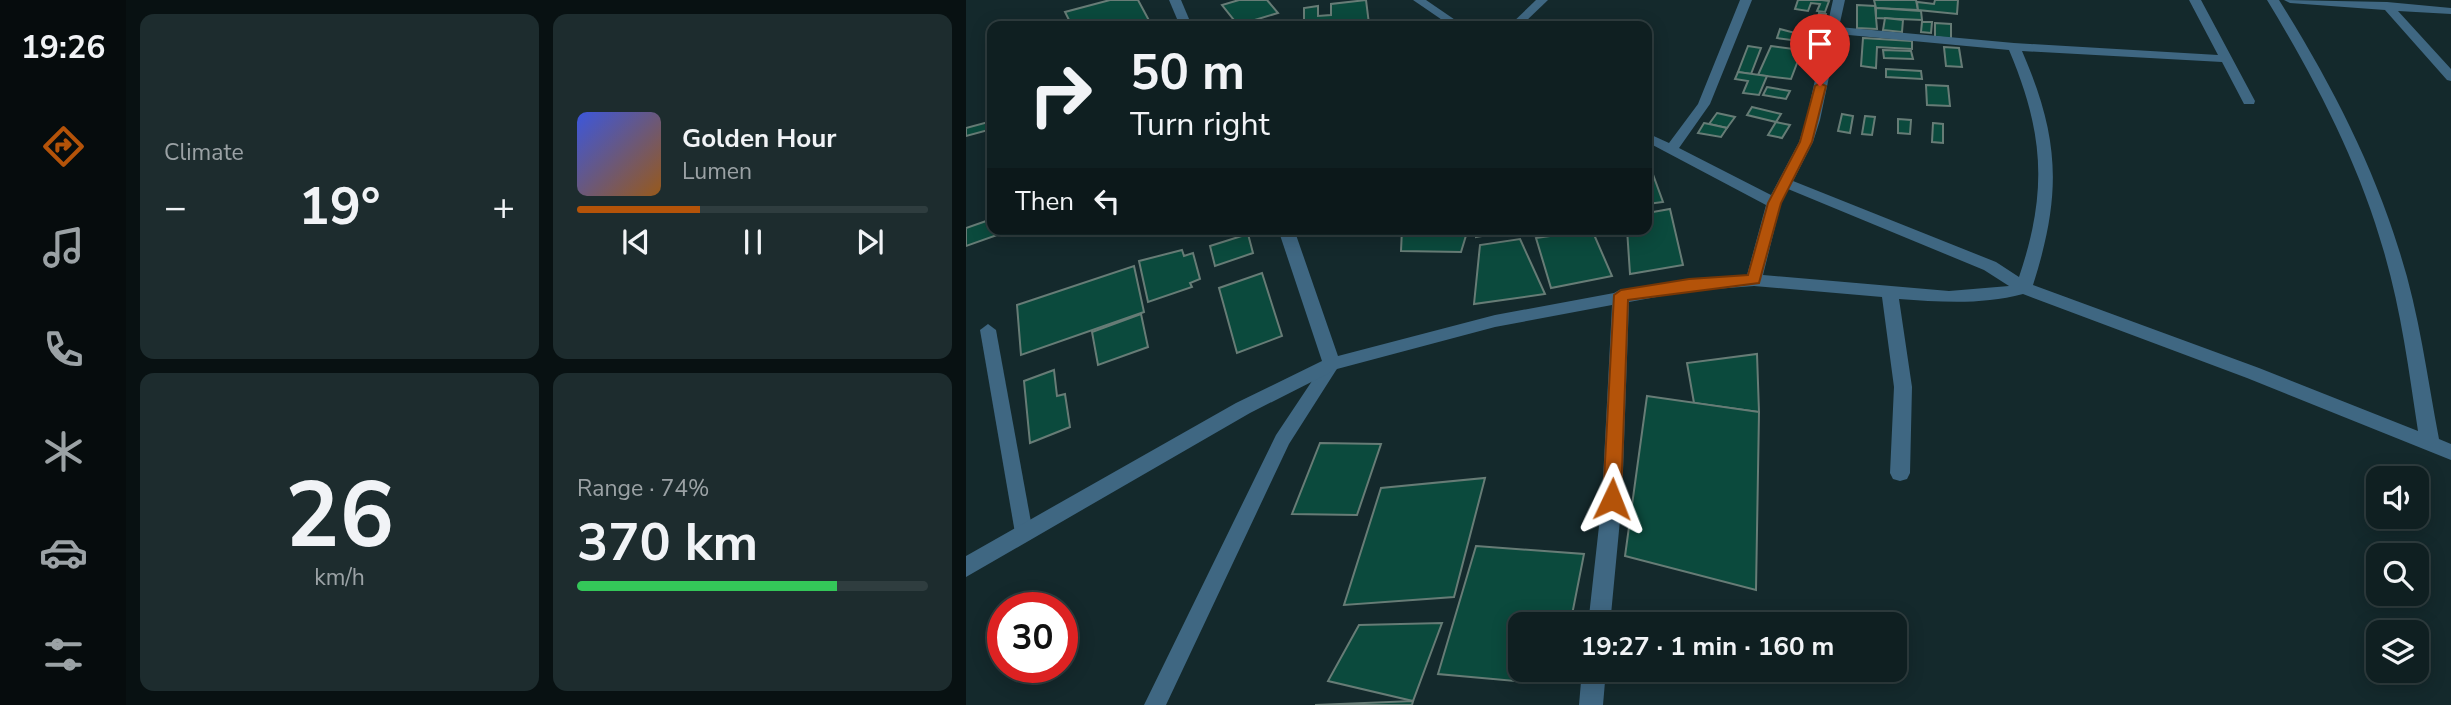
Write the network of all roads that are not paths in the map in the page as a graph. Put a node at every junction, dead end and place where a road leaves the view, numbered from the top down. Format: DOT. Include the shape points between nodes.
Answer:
graph roads {
  1 [pos="1175,0"];
  2 [pos="1419,0"];
  3 [pos="1542,0"];
  4 [pos="1746,0"];
  5 [pos="1839,0"];
  6 [pos="2195,0"];
  7 [pos="2273,0"];
  8 [pos="2290,0"];
  9 [pos="2322,1"];
  10 [pos="2387,5"];
  11 [pos="2451,10"];
  12 [pos="1184,21"];
  13 [pos="1449,21"];
  14 [pos="1520,21"];
  15 [pos="1835,30"];
  16 [pos="2014,47"];
  17 [pos="2227,59"];
  18 [pos="2451,77"];
  19 [pos="2249,102"];
  20 [pos="1652,140"];
  21 [pos="1672,148"];
  22 [pos="1783,182"];
  23 [pos="1774,203"];
  24 [pos="1288,235"];
  25 [pos="1754,280"];
  26 [pos="2024,288"];
  27 [pos="1890,293"];
  28 [pos="1621,295"];
  29 [pos="988,330"];
  30 [pos="1332,364"];
  31 [pos="2430,444"];
  32 [pos="2451,452"];
  33 [pos="1900,473"];
  34 [pos="1024,533"];
  35 [pos="966,567"];
  36 [pos="1600,612"];
  37 [pos="1593,682"];
  38 [pos="1155,705"];
  39 [pos="1591,705"];
  1 -- 12 [label="street"];
  2 -- 13 [label="street"];
  3 -- 14 [label="street"];
  4 -- 21 [label="street" via="1704,104"];
  5 -- 15 [label="street"];
  6 -- 17 [label="street"];
  7 -- 31 [label="street" via="2328,101 2378,211 2411,334"];
  8 -- 9 [label="street"];
  9 -- 10 [label="street"];
  10 -- 11 [label="street"];
  10 -- 18 [label="street"];
  15 -- 16 [label="street"];
  15 -- 22 [label="street" via="1806,142"];
  16 -- 17 [label="street"];
  16 -- 26 [label="street" via="2038,108 2046,189 2036,255"];
  17 -- 19 [label="street"];
  20 -- 21 [label="street"];
  21 -- 23 [label="street"];
  22 -- 23 [label="street"];
  22 -- 26 [label="street" via="1990,266"];
  23 -- 25 [label="street"];
  24 -- 30 [label="street"];
  25 -- 27 [label="street"];
  25 -- 28 [label="street"];
  26 -- 27 [label="street" via="1974,297"];
  26 -- 31 [label="street"];
  27 -- 33 [label="street" via="1903,387"];
  28 -- 30 [label="street" via="1495,321"];
  28 -- 36 [label="street" via="1612,499"];
  29 -- 34 [label="lane"];
  30 -- 34 [label="street" via="1243,408"];
  30 -- 38 [label="lane" via="1282,440"];
  31 -- 32 [label="street"];
  34 -- 35 [label="street"];
  37 -- 39 [label="street"];
}
